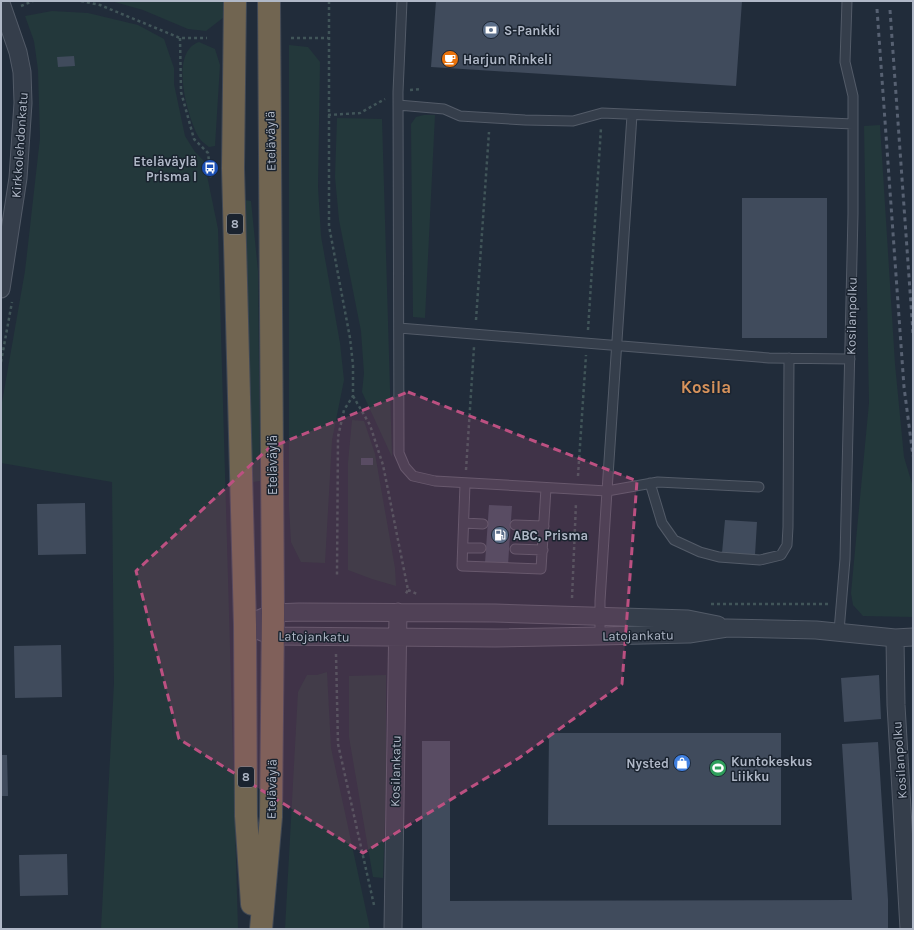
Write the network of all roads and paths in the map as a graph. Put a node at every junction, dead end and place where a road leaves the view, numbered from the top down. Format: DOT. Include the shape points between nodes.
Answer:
graph roads {
  1 [pos="81,1"];
  2 [pos="234,1"];
  3 [pos="269,1"];
  4 [pos="329,1"];
  5 [pos="402,1"];
  6 [pos="847,1"];
  7 [pos="1,3"];
  8 [pos="180,38"];
  9 [pos="207,38"];
  10 [pos="291,38"];
  11 [pos="328,38"];
  12 [pos="422,89"];
  13 [pos="398,92"];
  14 [pos="398,105"];
  15 [pos="328,115"];
  16 [pos="632,115"];
  17 [pos="490,117"];
  18 [pos="853,124"];
  19 [pos="211,178"];
  20 [pos="1,289"];
  21 [pos="399,328"];
  22 [pos="475,334"];
  23 [pos="617,346"];
  24 [pos="789,358"];
  25 [pos="850,359"];
  26 [pos="353,396"];
  27 [pos="650,483"];
  28 [pos="465,484"];
  29 [pos="759,487"];
  30 [pos="546,488"];
  31 [pos="607,491"];
  32 [pos="464,523"];
  33 [pos="483,524"];
  34 [pos="515,525"];
  35 [pos="544,526"];
  36 [pos="463,548"];
  37 [pos="481,548"];
  38 [pos="515,549"];
  39 [pos="543,550"];
  40 [pos="337,575"];
  41 [pos="398,612"];
  42 [pos="273,613"];
  43 [pos="600,617"];
  44 [pos="245,625"];
  45 [pos="728,628"];
  46 [pos="839,631"];
  47 [pos="272,636"];
  48 [pos="600,636"];
  49 [pos="913,637"];
  50 [pos="397,638"];
  51 [pos="894,638"];
  52 [pos="336,650"];
  53 [pos="376,911"];
  54 [pos="254,929"];
  55 [pos="261,929"];
  56 [pos="393,929"];
  57 [pos="910,929"];
  1 -- 8 [label="path" via="100,5"];
  2 -- 44 [label="highway, Eteläväylä / 8" via="233,168"];
  3 -- 42 [label="highway, Eteläväylä / 8"];
  4 -- 11 [label="path"];
  5 -- 13 [label="lane"];
  6 -- 18 [label="lane, Kosilanpolku" via="845,62 853,96"];
  7 -- 20 [label="street, Kirkkolehdonkatu" via="18,52 22,72 23,103 18,178"];
  8 -- 9 [label="path"];
  8 -- 19 [label="path" via="181,92 194,139 208,153"];
  10 -- 11 [label="path"];
  11 -- 15 [label="path"];
  12 -- 13 [label="path"];
  13 -- 14 [label="lane"];
  13 -- 15 [label="path" via="360,113"];
  14 -- 17 [label="lane" via="444,109 460,116"];
  14 -- 21 [label="lane"];
  15 -- 26 [label="path" via="329,226 350,338"];
  16 -- 17 [label="lane" via="602,113 572,121"];
  16 -- 18 [label="lane"];
  16 -- 23 [label="lane"];
  17 -- 22 [label="path"];
  18 -- 25 [label="lane, Kosilanpolku"];
  21 -- 22 [label="lane"];
  21 -- 28 [label="lane" via="399,453 405,467 413,476"];
  22 -- 23 [label="lane"];
  22 -- 28 [label="path"];
  23 -- 24 [label="lane"];
  23 -- 31 [label="lane"];
  24 -- 25 [label="lane"];
  24 -- 27 [label="lane" via="788,527 786,545 781,555 760,560 719,557 700,552 674,540 662,523"];
  25 -- 46 [label="lane, Kosilanpolku" via="846,559"];
  26 -- 40 [label="path" via="344,410 338,437"];
  26 -- 41 [label="path" via="370,425 383,465 408,590"];
  27 -- 29 [label="lane"];
  27 -- 31 [label="lane"];
  28 -- 30 [label="lane"];
  28 -- 32 [label="lane"];
  30 -- 31 [label="lane"];
  30 -- 35 [label="lane"];
  31 -- 43 [label="lane"];
  32 -- 33 [label="lane"];
  32 -- 36 [label="lane"];
  34 -- 35 [label="lane"];
  35 -- 39 [label="lane"];
  36 -- 37 [label="lane"];
  36 -- 39 [label="lane" via="462,566 541,569"];
  38 -- 39 [label="lane"];
  41 -- 42 [label="street, Latojankatu"];
  41 -- 43 [label="street, Latojankatu"];
  41 -- 50 [label="street, Kosilankatu"];
  42 -- 44 [label="street, Latojankatu"];
  42 -- 47 [label="highway, Eteläväylä / 8"];
  43 -- 45 [label="street, Latojankatu" via="688,619"];
  43 -- 48 [label="lane"];
  44 -- 47 [label="street, Latojankatu"];
  44 -- 54 [label="highway, Eteläväylä / 8" via="246,816"];
  45 -- 46 [label="street, Latojankatu"];
  45 -- 48 [label="street, Latojankatu" via="689,634"];
  46 -- 51 [label="street, Latojankatu"];
  47 -- 50 [label="street, Latojankatu"];
  47 -- 55 [label="highway, Eteläväylä / 8" via="271,817"];
  48 -- 50 [label="street, Latojankatu"];
  49 -- 51 [label="street, Latojankatu"];
  50 -- 56 [label="street, Kosilankatu"];
  51 -- 57 [label="street, Kosilanpolku" via="896,712"];
  52 -- 53 [label="path" via="338,744"];
}
